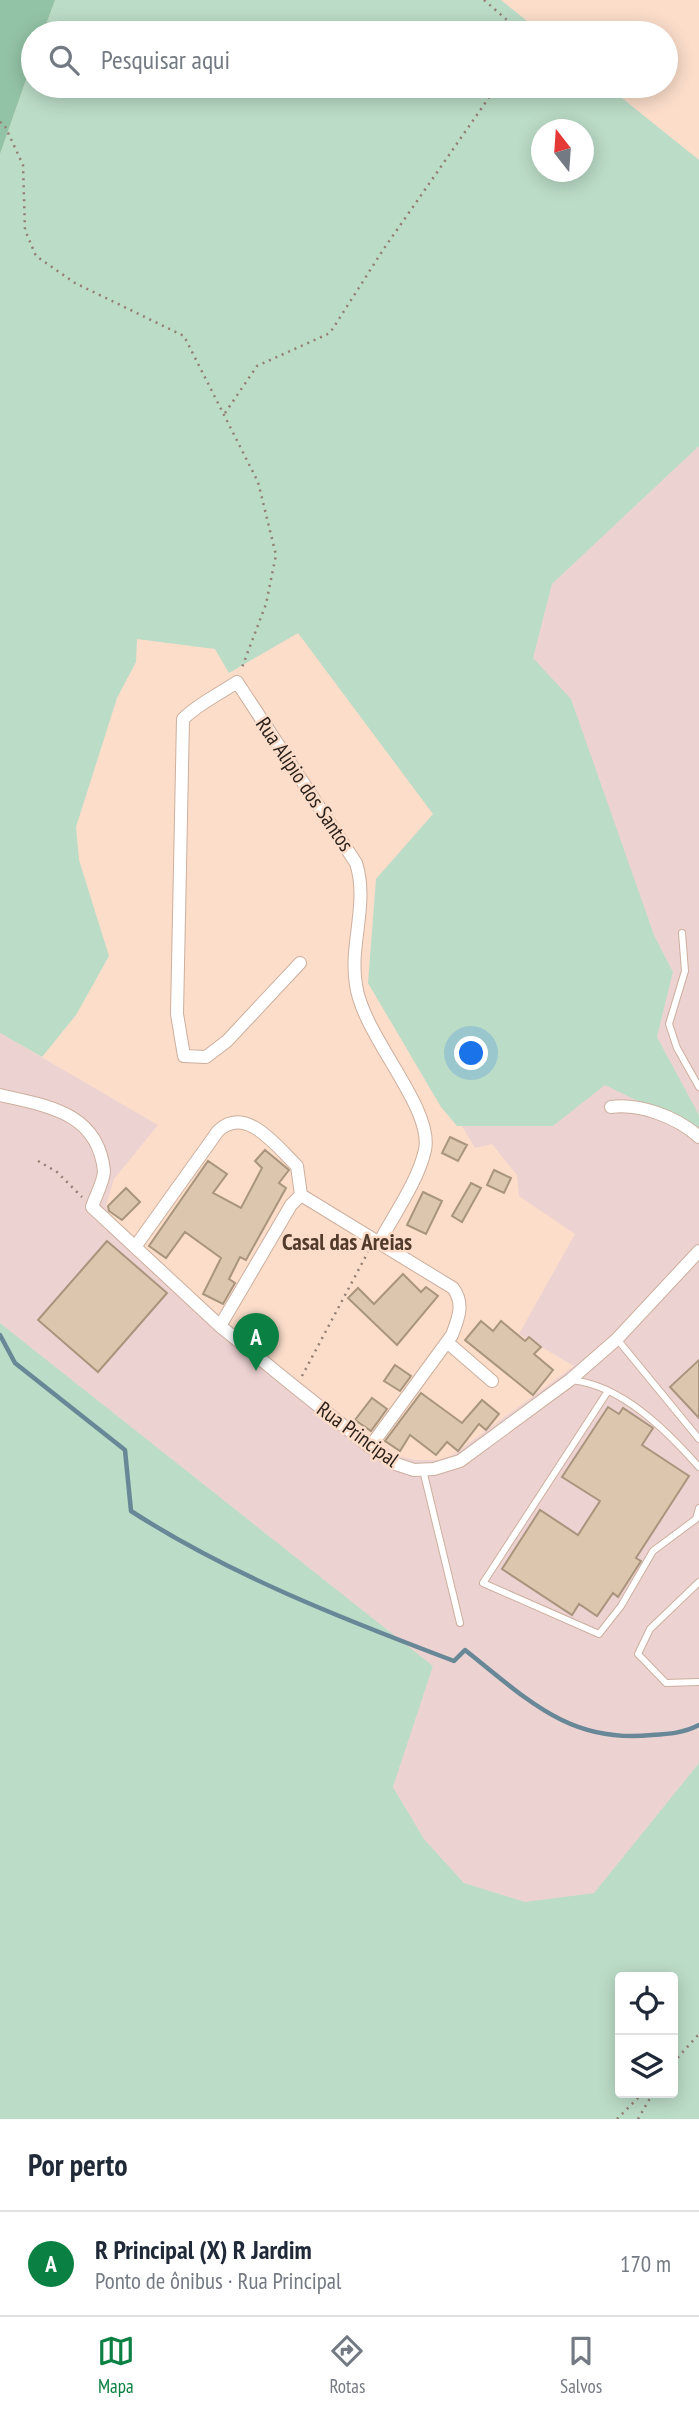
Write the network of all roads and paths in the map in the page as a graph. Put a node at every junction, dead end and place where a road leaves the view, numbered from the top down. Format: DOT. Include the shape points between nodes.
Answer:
graph roads {
  1 [pos="484,0"];
  2 [pos="508,21"];
  3 [pos="489,98"];
  4 [pos="0,122"];
  5 [pos="225,413"];
  6 [pos="237,682"];
  7 [pos="682,933"];
  8 [pos="300,963"];
  9 [pos="699,1087"];
  10 [pos="0,1095"];
  11 [pos="611,1107"];
  12 [pos="699,1137"];
  13 [pos="38,1161"];
  14 [pos="301,1195"];
  15 [pos="92,1207"];
  16 [pos="380,1241"];
  17 [pos="135,1247"];
  18 [pos="699,1251"];
  19 [pos="220,1326"];
  20 [pos="617,1339"];
  21 [pos="447,1342"];
  22 [pos="569,1380"];
  23 [pos="492,1381"];
  24 [pos="296,1388"];
  25 [pos="608,1391"];
  26 [pos="699,1439"];
  27 [pos="370,1447"];
  28 [pos="699,1467"];
  29 [pos="423,1470"];
  30 [pos="699,1508"];
  31 [pos="699,1582"];
  32 [pos="460,1623"];
  33 [pos="699,1682"];
  34 [pos="699,2034"];
  35 [pos="678,2057"];
  36 [pos="638,2098"];
  37 [pos="650,2098"];
  38 [pos="617,2119"];
  39 [pos="638,2119"];
  1 -- 2 [label="path"];
  3 -- 5 [label="path" via="330,333 257,366"];
  4 -- 5 [label="path" via="23,165 25,230 36,256 75,283 184,336"];
  5 -- 6 [label="path" via="258,482 276,555 266,604"];
  6 -- 8 [label="street" via="198,704 183,719 177,1014 184,1056 206,1057 228,1041"];
  6 -- 16 [label="street, Rua Alípio dos Santos" via="356,863 361,891 357,992 368,1024 426,1130 423,1158"];
  7 -- 9 [label="lane" via="685,971 669,1024"];
  10 -- 15 [label="street" via="54,1107 90,1129 104,1172"];
  11 -- 12 [label="street" via="640,1107"];
  13 -- 15 [label="path" via="57,1172"];
  14 -- 16 [label="street"];
  14 -- 17 [label="street" via="297,1166 251,1124 234,1121 218,1130"];
  14 -- 19 [label="street"];
  15 -- 17 [label="street, Rua Principal"];
  16 -- 21 [label="street" via="457,1293 458,1317"];
  16 -- 24 [label="path" via="368,1252"];
  17 -- 19 [label="street, Rua Principal"];
  18 -- 20 [label="street, Rua Principal"];
  19 -- 24 [label="street, Rua Principal"];
  20 -- 22 [label="street, Rua Principal"];
  20 -- 26 [label="lane"];
  21 -- 23 [label="street"];
  21 -- 27 [label="street"];
  22 -- 25 [label="lane" via="592,1382"];
  22 -- 29 [label="street, Rua Principal" via="469,1456"];
  24 -- 27 [label="street, Rua Principal"];
  25 -- 28 [label="lane" via="666,1430"];
  25 -- 30 [label="lane" via="483,1583 599,1634 653,1551 696,1519"];
  27 -- 29 [label="street, Rua Principal" via="396,1464"];
  29 -- 32 [label="lane"];
  31 -- 33 [label="lane" via="650,1629 638,1654 666,1683"];
  34 -- 35 [label="path"];
  36 -- 38 [label="path"];
  37 -- 39 [label="path"];
}
